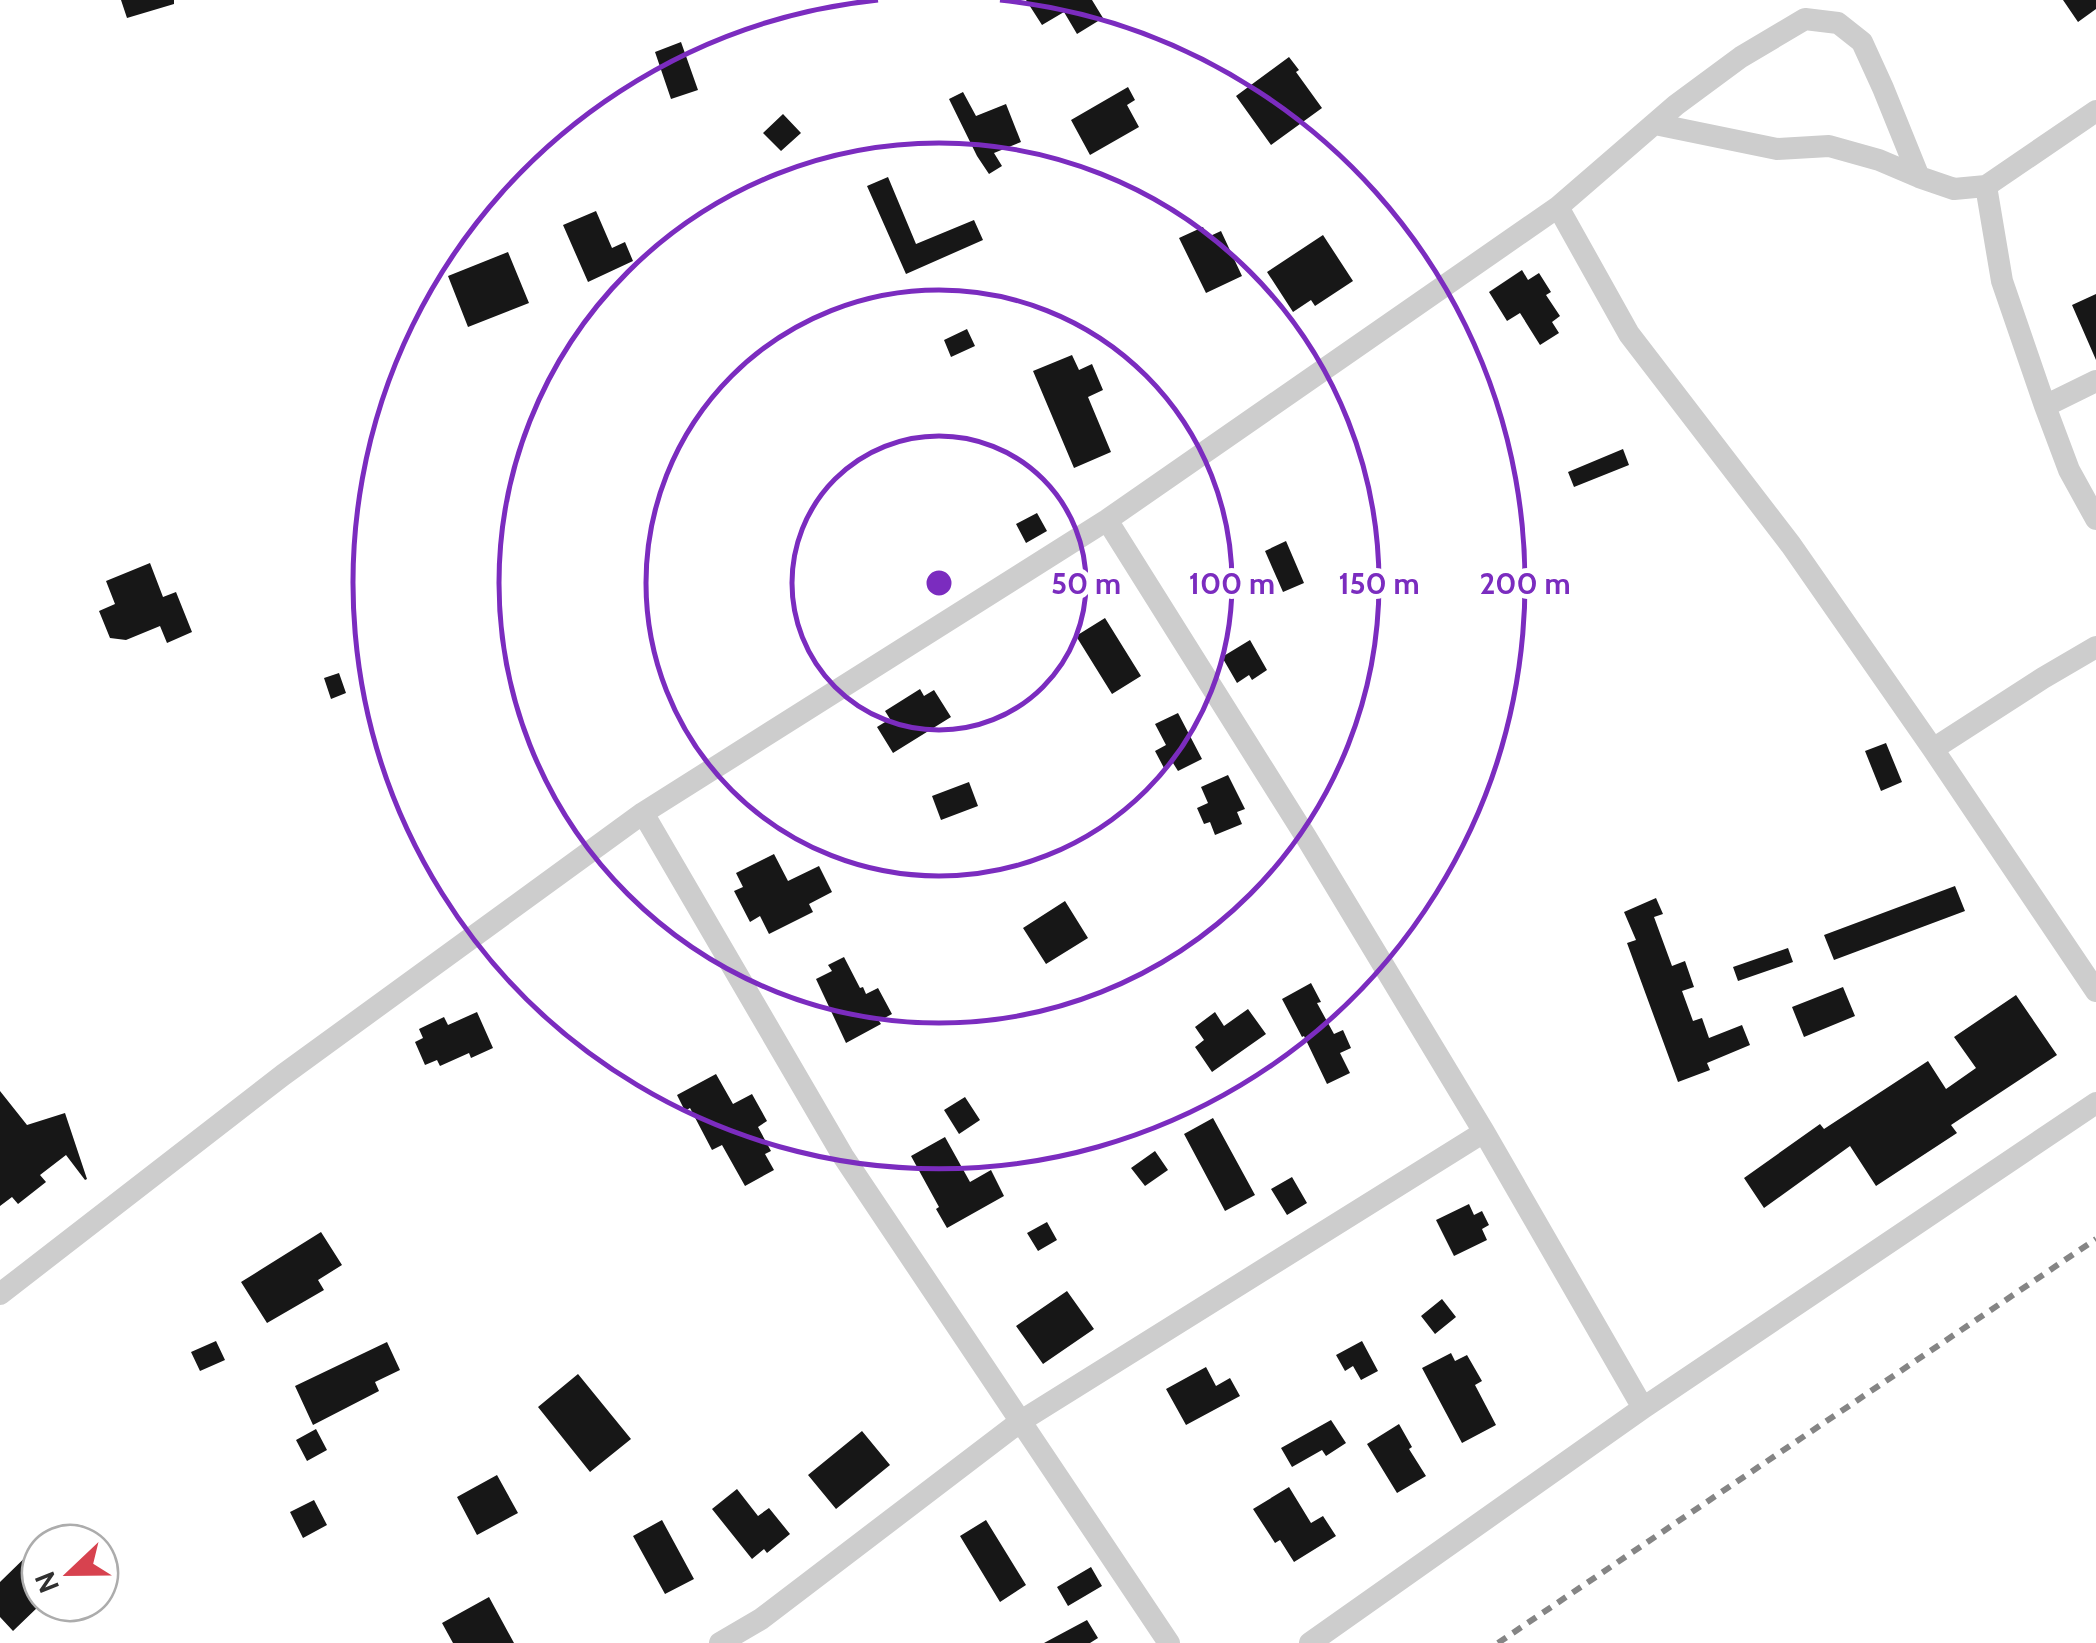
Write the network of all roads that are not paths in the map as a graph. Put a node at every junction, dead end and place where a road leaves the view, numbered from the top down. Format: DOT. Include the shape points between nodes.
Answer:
graph roads {
  1 [pos="2096,111"];
  2 [pos="1655,124"];
  3 [pos="1919,177"];
  4 [pos="1986,186"];
  5 [pos="1558,206"];
  6 [pos="2096,381"];
  7 [pos="2045,406"];
  8 [pos="2096,519"];
  9 [pos="1107,520"];
  10 [pos="2096,647"];
  11 [pos="1933,748"];
  12 [pos="643,813"];
  13 [pos="2096,991"];
  14 [pos="2096,1103"];
  15 [pos="1484,1132"];
  16 [pos="0,1294"];
  17 [pos="1643,1408"];
  18 [pos="1021,1421"];
  19 [pos="720,1643"];
  20 [pos="1168,1643"];
  21 [pos="1310,1643"];
  1 -- 4 [label="street"];
  2 -- 3 [label="street" via="1777,149 1829,146"];
  2 -- 3 [label="street" via="1741,57 1805,19 1819,19 1862,42"];
  2 -- 5 [label="street"];
  3 -- 4 [label="street" via="1954,189"];
  4 -- 7 [label="street" via="2002,281"];
  5 -- 9 [label="street"];
  5 -- 11 [label="street" via="1629,334 1791,545"];
  6 -- 7 [label="street"];
  7 -- 8 [label="street"];
  9 -- 12 [label="street"];
  9 -- 15 [label="street"];
  10 -- 11 [label="street"];
  11 -- 13 [label="street"];
  12 -- 16 [label="street" via="283,1074"];
  12 -- 18 [label="street" via="843,1156"];
  14 -- 17 [label="street"];
  15 -- 17 [label="street"];
  15 -- 18 [label="street"];
  17 -- 21 [label="street"];
  18 -- 19 [label="street" via="762,1619"];
  18 -- 20 [label="street"];
}
